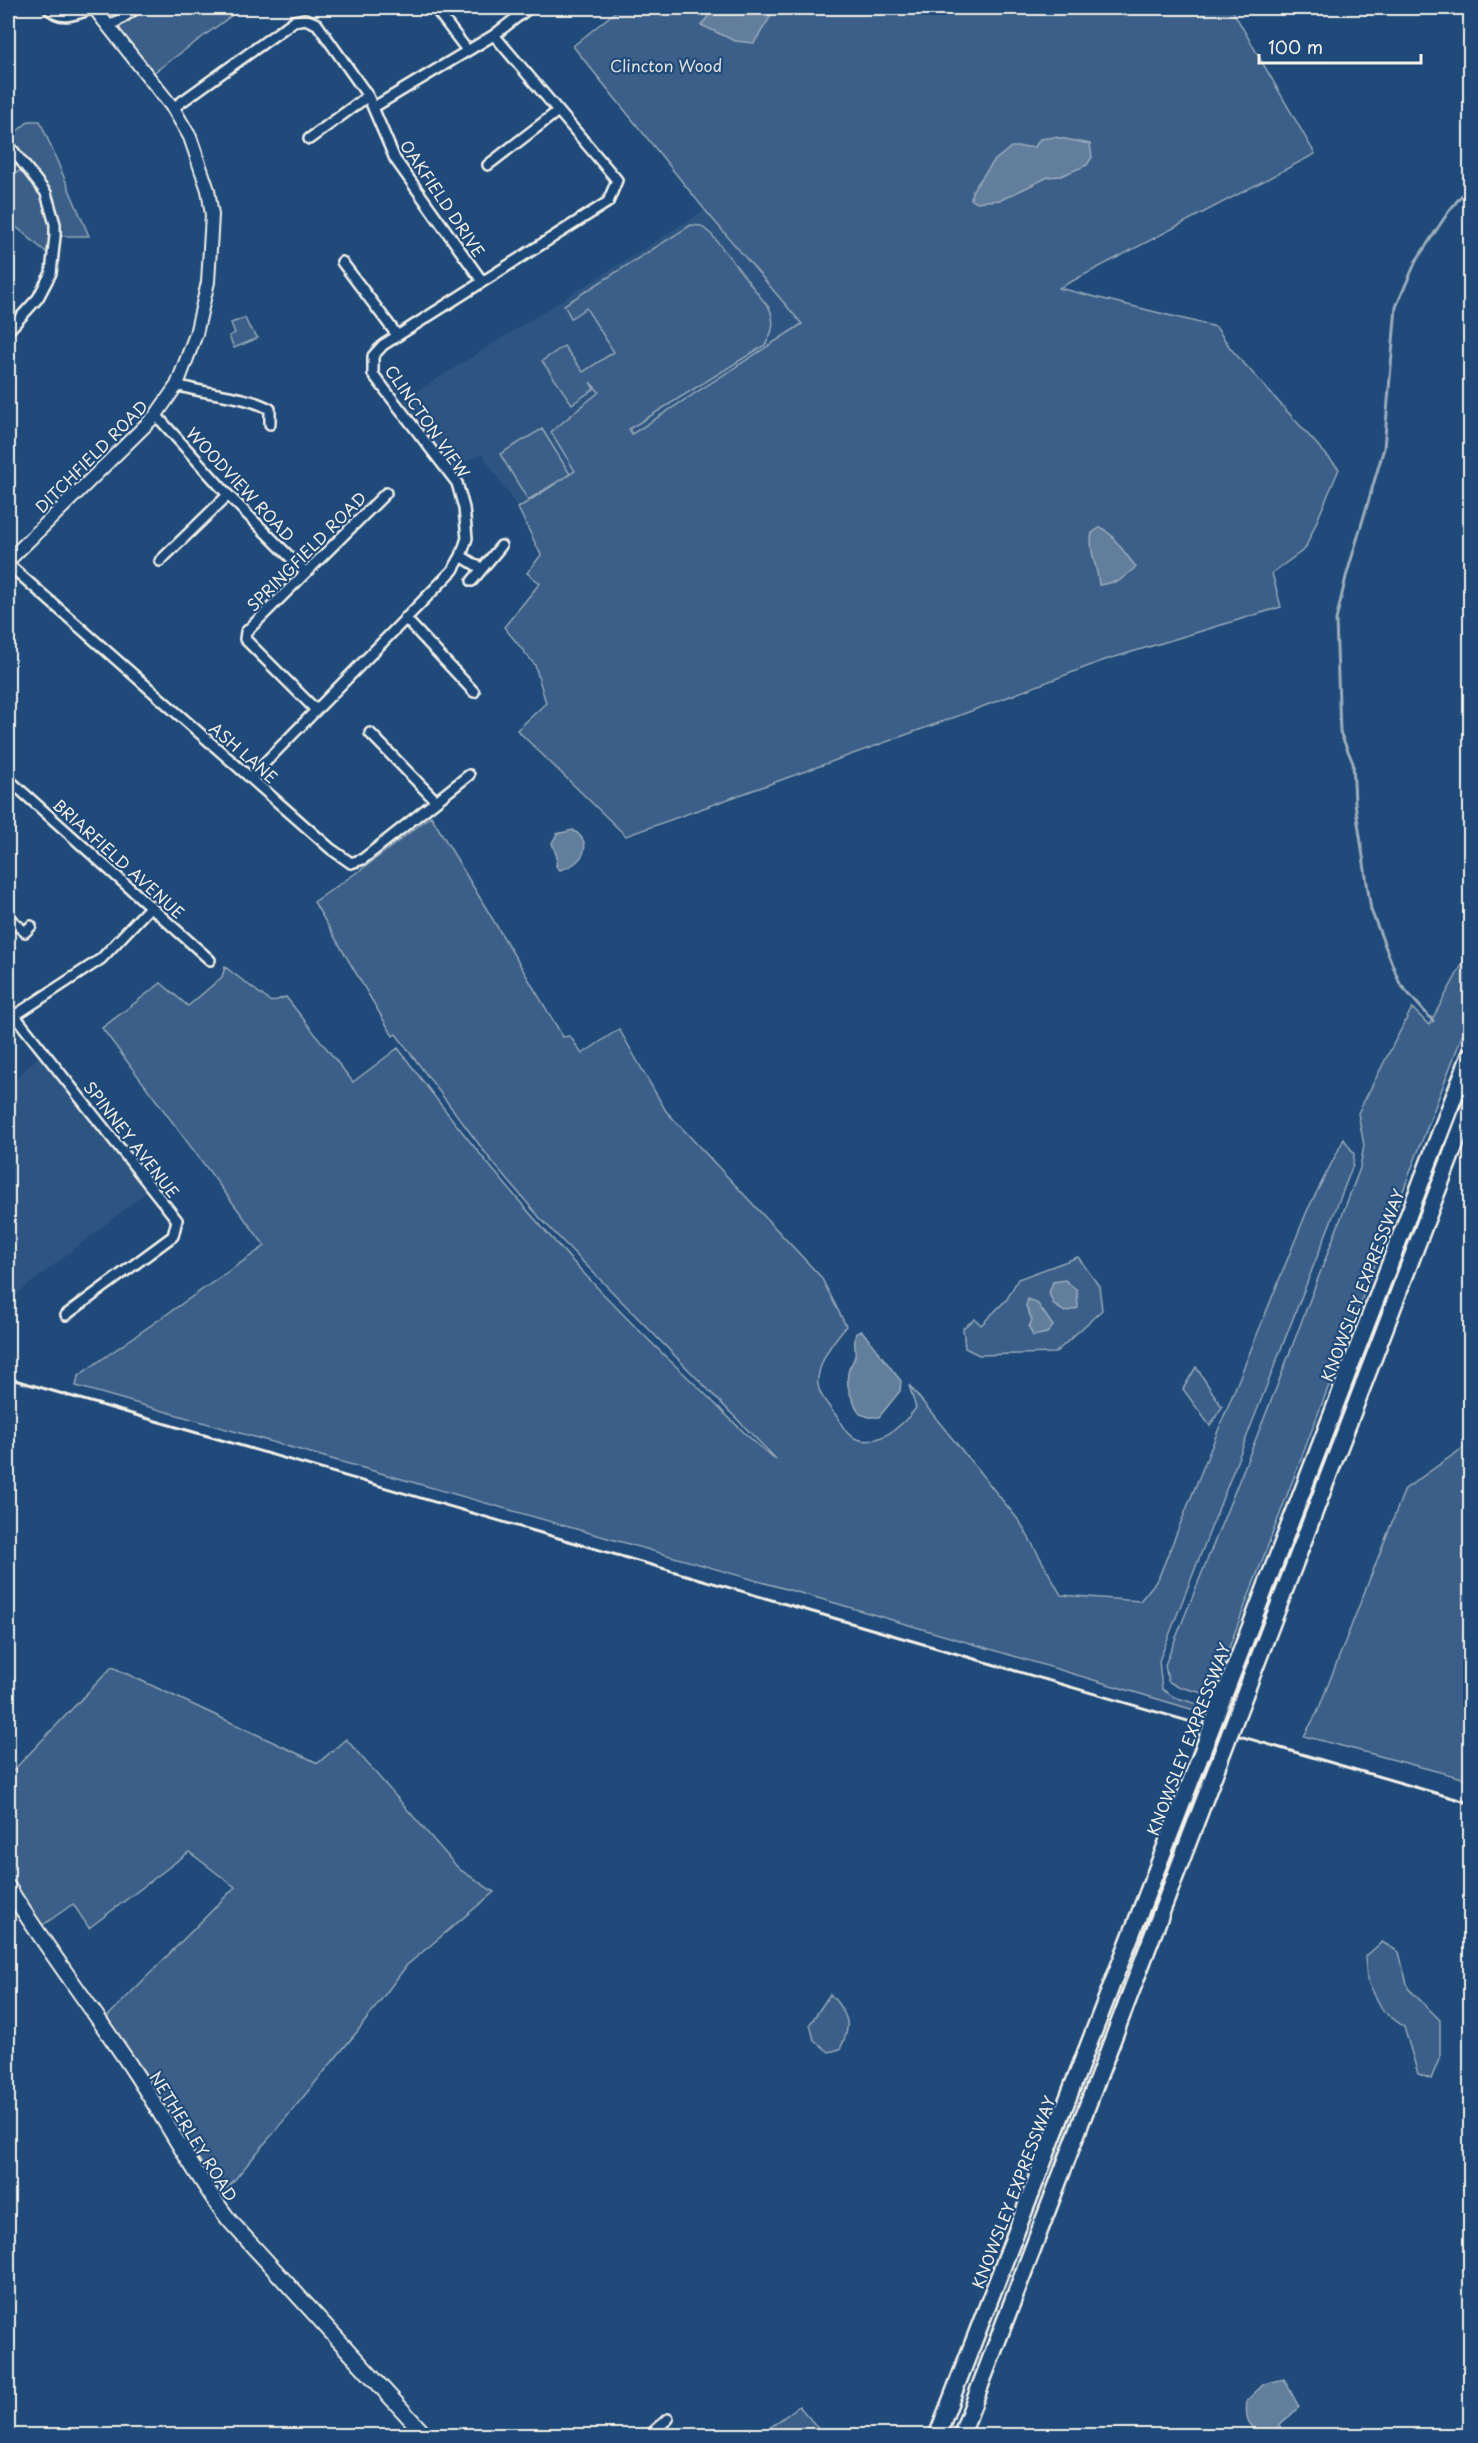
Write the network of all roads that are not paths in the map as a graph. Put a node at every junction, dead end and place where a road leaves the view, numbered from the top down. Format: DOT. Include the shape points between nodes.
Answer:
graph roads {
  1 [pos="48,8"];
  2 [pos="94,8"];
  3 [pos="137,8"];
  4 [pos="435,8"];
  5 [pos="529,8"];
  6 [pos="110,26"];
  7 [pos="494,35"];
  8 [pos="467,50"];
  9 [pos="368,96"];
  10 [pos="374,107"];
  11 [pos="173,108"];
  12 [pos="558,111"];
  13 [pos="309,139"];
  14 [pos="8,144"];
  15 [pos="488,165"];
  16 [pos="342,262"];
  17 [pos="482,281"];
  18 [pos="8,331"];
  19 [pos="397,335"];
  20 [pos="177,386"];
  21 [pos="156,415"];
  22 [pos="270,424"];
  23 [pos="386,493"];
  24 [pos="228,495"];
  25 [pos="501,546"];
  26 [pos="461,556"];
  27 [pos="160,561"];
  28 [pos="8,563"];
  29 [pos="482,569"];
  30 [pos="305,572"];
  31 [pos="471,581"];
  32 [pos="405,618"];
  33 [pos="474,692"];
  34 [pos="315,709"];
  35 [pos="370,733"];
  36 [pos="469,776"];
  37 [pos="250,777"];
  38 [pos="8,779"];
  39 [pos="436,801"];
  40 [pos="151,906"];
  41 [pos="8,917"];
  42 [pos="31,926"];
  43 [pos="210,960"];
  44 [pos="11,1018"];
  45 [pos="1470,1054"];
  46 [pos="1470,1106"];
  47 [pos="66,1315"];
  48 [pos="8,1887"];
  49 [pos="668,2419"];
  50 [pos="426,2436"];
  51 [pos="649,2436"];
  52 [pos="937,2436"];
  53 [pos="961,2436"];
  1 -- 2 [label="street" via="62,17"];
  2 -- 6 [label="street, DITCHFIELD ROAD"];
  3 -- 6 [label="street"];
  4 -- 8 [label="street"];
  5 -- 7 [label="street"];
  6 -- 11 [label="street, DITCHFIELD ROAD"];
  7 -- 8 [label="street"];
  7 -- 12 [label="street, CLINCTON VIEW"];
  8 -- 10 [label="street"];
  9 -- 10 [label="street, OAKFIELD DRIVE"];
  9 -- 11 [label="street, OAKFIELD DRIVE" via="317,24 305,19 294,21"];
  9 -- 13 [label="street"];
  10 -- 17 [label="street, OAKFIELD DRIVE" via="394,159"];
  11 -- 20 [label="street, DITCHFIELD ROAD" via="190,137 212,215 208,282 196,334"];
  12 -- 15 [label="street"];
  12 -- 17 [label="street, CLINCTON VIEW" via="617,180 608,202"];
  14 -- 18 [label="street" via="46,194 55,236 51,273 38,298"];
  16 -- 19 [label="street"];
  17 -- 19 [label="street, CLINCTON VIEW"];
  19 -- 26 [label="street, CLINCTON VIEW" via="373,356 374,374 456,483 467,538"];
  20 -- 21 [label="street, DITCHFIELD ROAD"];
  20 -- 22 [label="street" via="255,402 270,409"];
  21 -- 24 [label="street, WOODVIEW ROAD"];
  21 -- 28 [label="street, DITCHFIELD ROAD"];
  23 -- 30 [label="street, SPRINGFIELD ROAD"];
  24 -- 27 [label="street"];
  24 -- 30 [label="street, WOODVIEW ROAD"];
  25 -- 29 [label="street"];
  26 -- 29 [label="street"];
  26 -- 32 [label="street, CLINCTON VIEW" via="453,570"];
  28 -- 37 [label="street, ASH LANE"];
  29 -- 31 [label="street"];
  30 -- 34 [label="street, SPRINGFIELD ROAD" via="246,632 245,639"];
  32 -- 33 [label="street"];
  32 -- 34 [label="street, CLINCTON VIEW"];
  34 -- 37 [label="street, CLINCTON VIEW"];
  35 -- 39 [label="street"];
  36 -- 39 [label="street, ASH LANE"];
  37 -- 39 [label="street, ASH LANE" via="351,863 363,859"];
  38 -- 40 [label="street, BRIARFIELD AVENUE"];
  40 -- 43 [label="street, BRIARFIELD AVENUE"];
  40 -- 44 [label="street" via="101,959"];
  41 -- 42 [label="street" via="25,932"];
  44 -- 47 [label="street, SPINNEY AVENUE" via="177,1220 173,1236"];
  45 -- 52 [label="highway, KNOWSLEY EXPRESSWAY, bridge"];
  46 -- 53 [label="highway, bridge"];
  48 -- 50 [label="main road, NETHERLEY ROAD" via="229,2220"];
  49 -- 51 [label="street"];
}
